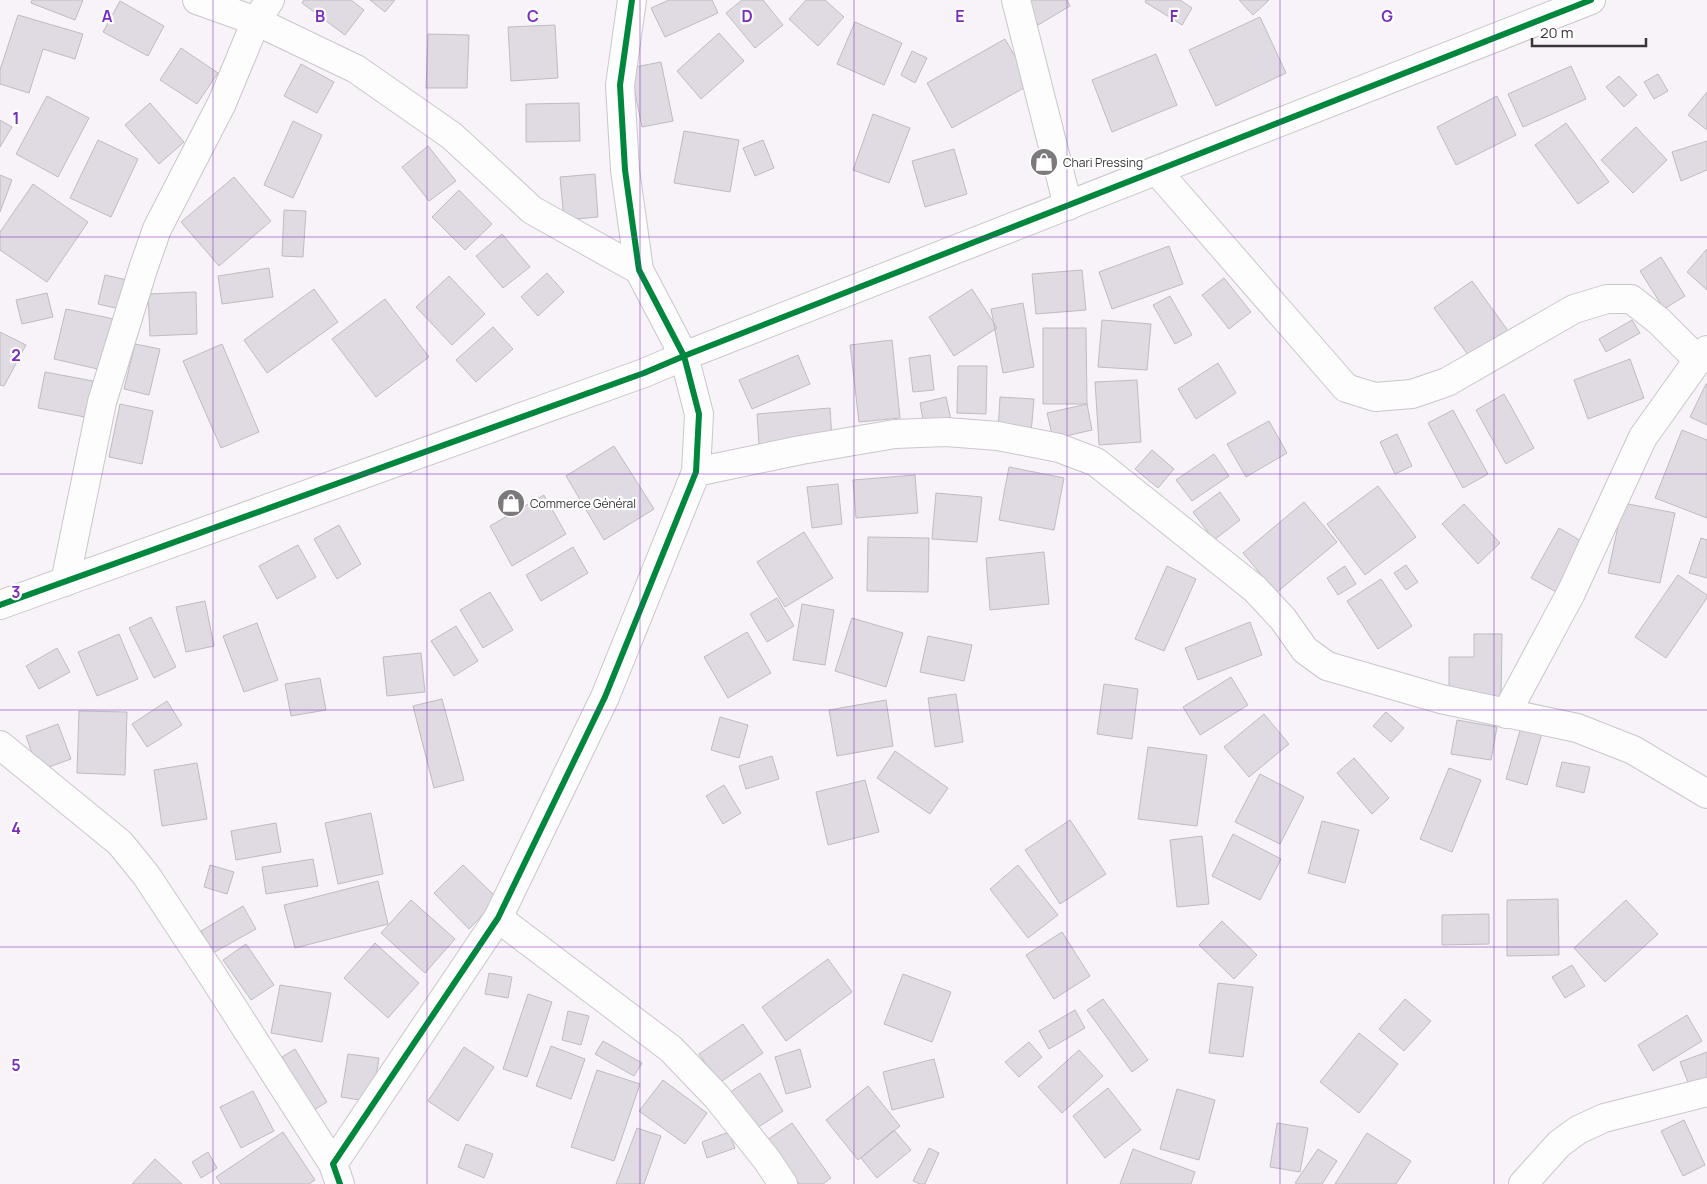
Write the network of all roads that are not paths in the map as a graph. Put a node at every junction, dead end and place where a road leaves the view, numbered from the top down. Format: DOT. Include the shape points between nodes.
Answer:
graph roads {
  1 [pos="197,0"];
  2 [pos="632,0"];
  3 [pos="1016,0"];
  4 [pos="1591,0"];
  5 [pos="257,7"];
  6 [pos="1157,171"];
  7 [pos="1068,206"];
  8 [pos="640,270"];
  9 [pos="1702,355"];
  10 [pos="684,356"];
  11 [pos="696,472"];
  12 [pos="65,582"];
  13 [pos="0,605"];
  14 [pos="1506,714"];
  15 [pos="0,745"];
  16 [pos="1707,794"];
  17 [pos="498,918"];
  18 [pos="1707,1092"];
  19 [pos="337,1174"];
  20 [pos="782,1184"];
  21 [pos="1523,1184"];
  1 -- 5 [label="street"];
  2 -- 8 [label="street" via="620,85 625,170"];
  3 -- 7 [label="street"];
  4 -- 6 [label="street"];
  5 -- 8 [label="street" via="356,69 452,136 532,210"];
  5 -- 12 [label="street" via="222,103 157,229 142,269 102,402"];
  6 -- 7 [label="street"];
  6 -- 9 [label="street" via="1346,388 1375,398 1412,394 1447,382 1574,308 1607,299 1631,299"];
  7 -- 10 [label="street"];
  8 -- 10 [label="street"];
  9 -- 14 [label="street" via="1643,437 1571,594"];
  10 -- 11 [label="street" via="699,414"];
  10 -- 12 [label="street"];
  11 -- 14 [label="street" via="895,434 946,432 998,436 1059,448 1096,462 1255,589 1283,619 1305,650 1327,666"];
  11 -- 17 [label="street" via="605,697"];
  12 -- 13 [label="street"];
  14 -- 16 [label="street" via="1577,728 1625,747"];
  15 -- 19 [label="street" via="120,843 146,875"];
  17 -- 19 [label="street"];
  17 -- 20 [label="street" via="671,1049 716,1097 767,1160"];
  18 -- 21 [label="street" via="1604,1118 1578,1130 1559,1144"];
}
